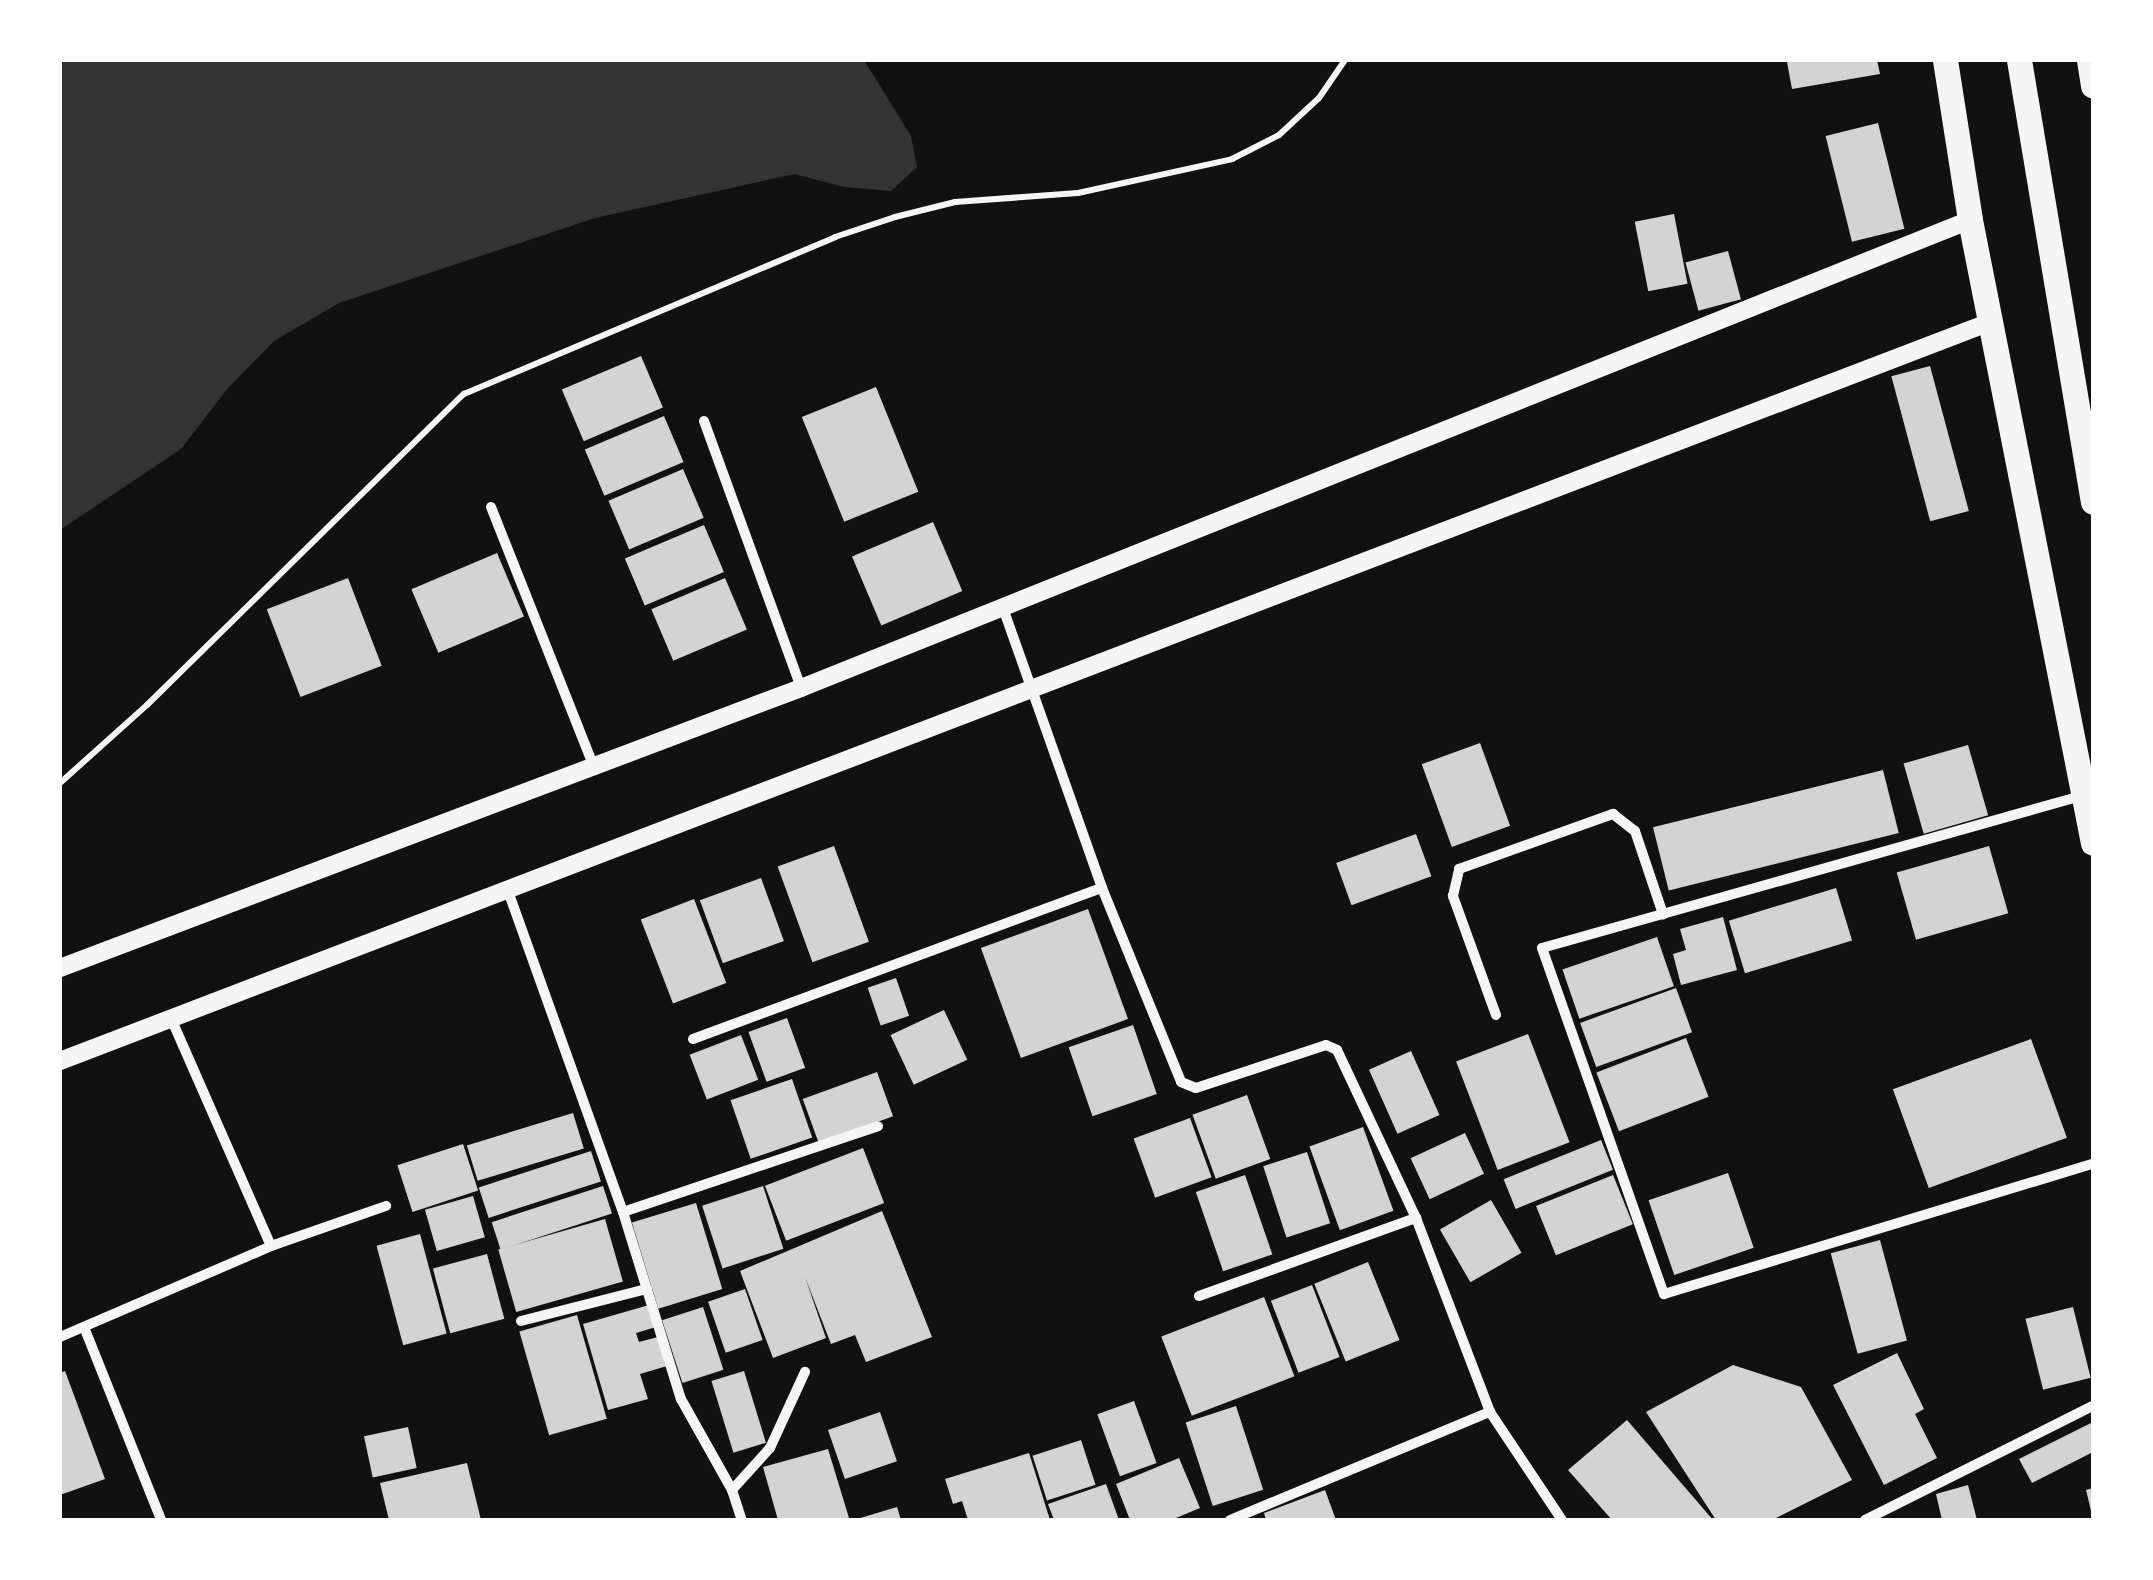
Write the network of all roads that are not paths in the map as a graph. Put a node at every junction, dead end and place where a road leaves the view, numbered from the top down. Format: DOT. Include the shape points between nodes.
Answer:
graph roads {
  1 [pos="1944,60"];
  2 [pos="2019,60"];
  3 [pos="2088,60"];
  4 [pos="2093,86"];
  5 [pos="1970,220"];
  6 [pos="1993,321"];
  7 [pos="704,421"];
  8 [pos="2093,502"];
  9 [pos="491,508"];
  10 [pos="1004,608"];
  11 [pos="802,688"];
  12 [pos="1032,690"];
  13 [pos="594,766"];
  14 [pos="2082,796"];
  15 [pos="2093,843"];
  16 [pos="1102,888"];
  17 [pos="508,891"];
  18 [pos="1663,914"];
  19 [pos="60,968"];
  20 [pos="170,1015"];
  21 [pos="1496,1015"];
  22 [pos="693,1039"];
  23 [pos="60,1061"];
  24 [pos="878,1126"];
  25 [pos="2093,1164"];
  26 [pos="386,1206"];
  27 [pos="624,1212"];
  28 [pos="1416,1218"];
  29 [pos="271,1246"];
  30 [pos="647,1289"];
  31 [pos="1198,1296"];
  32 [pos="521,1322"];
  33 [pos="84,1327"];
  34 [pos="60,1337"];
  35 [pos="806,1372"];
  36 [pos="2093,1406"];
  37 [pos="1490,1412"];
  38 [pos="732,1490"];
  39 [pos="161,1520"];
  40 [pos="742,1520"];
  41 [pos="1230,1520"];
  42 [pos="1562,1520"];
  43 [pos="1865,1520"];
  1 -- 5 [label="main road"];
  2 -- 8 [label="main road"];
  3 -- 4 [label="main road"];
  5 -- 6 [label="main road"];
  5 -- 10 [label="street"];
  6 -- 12 [label="street"];
  6 -- 14 [label="main road"];
  7 -- 11 [label="street"];
  9 -- 13 [label="street"];
  10 -- 11 [label="street"];
  10 -- 12 [label="street"];
  11 -- 13 [label="street"];
  12 -- 16 [label="street"];
  12 -- 17 [label="street"];
  13 -- 19 [label="street"];
  14 -- 15 [label="main road"];
  14 -- 18 [label="street"];
  16 -- 22 [label="street"];
  16 -- 28 [label="street" via="1181,1082 1196,1088 1332,1046"];
  17 -- 20 [label="street"];
  17 -- 27 [label="street"];
  18 -- 21 [label="street" via="1635,831 1614,814 1459,869 1454,896"];
  18 -- 25 [label="street" via="1542,948 1664,1294"];
  20 -- 23 [label="street"];
  20 -- 29 [label="street"];
  24 -- 27 [label="street"];
  26 -- 29 [label="street"];
  27 -- 30 [label="street"];
  28 -- 31 [label="street"];
  28 -- 37 [label="street"];
  29 -- 33 [label="street"];
  30 -- 32 [label="street"];
  30 -- 38 [label="street" via="681,1399"];
  33 -- 34 [label="street"];
  33 -- 39 [label="street"];
  35 -- 38 [label="street" via="770,1448"];
  36 -- 43 [label="street"];
  37 -- 41 [label="street"];
  37 -- 42 [label="street"];
  38 -- 40 [label="street"];
}
